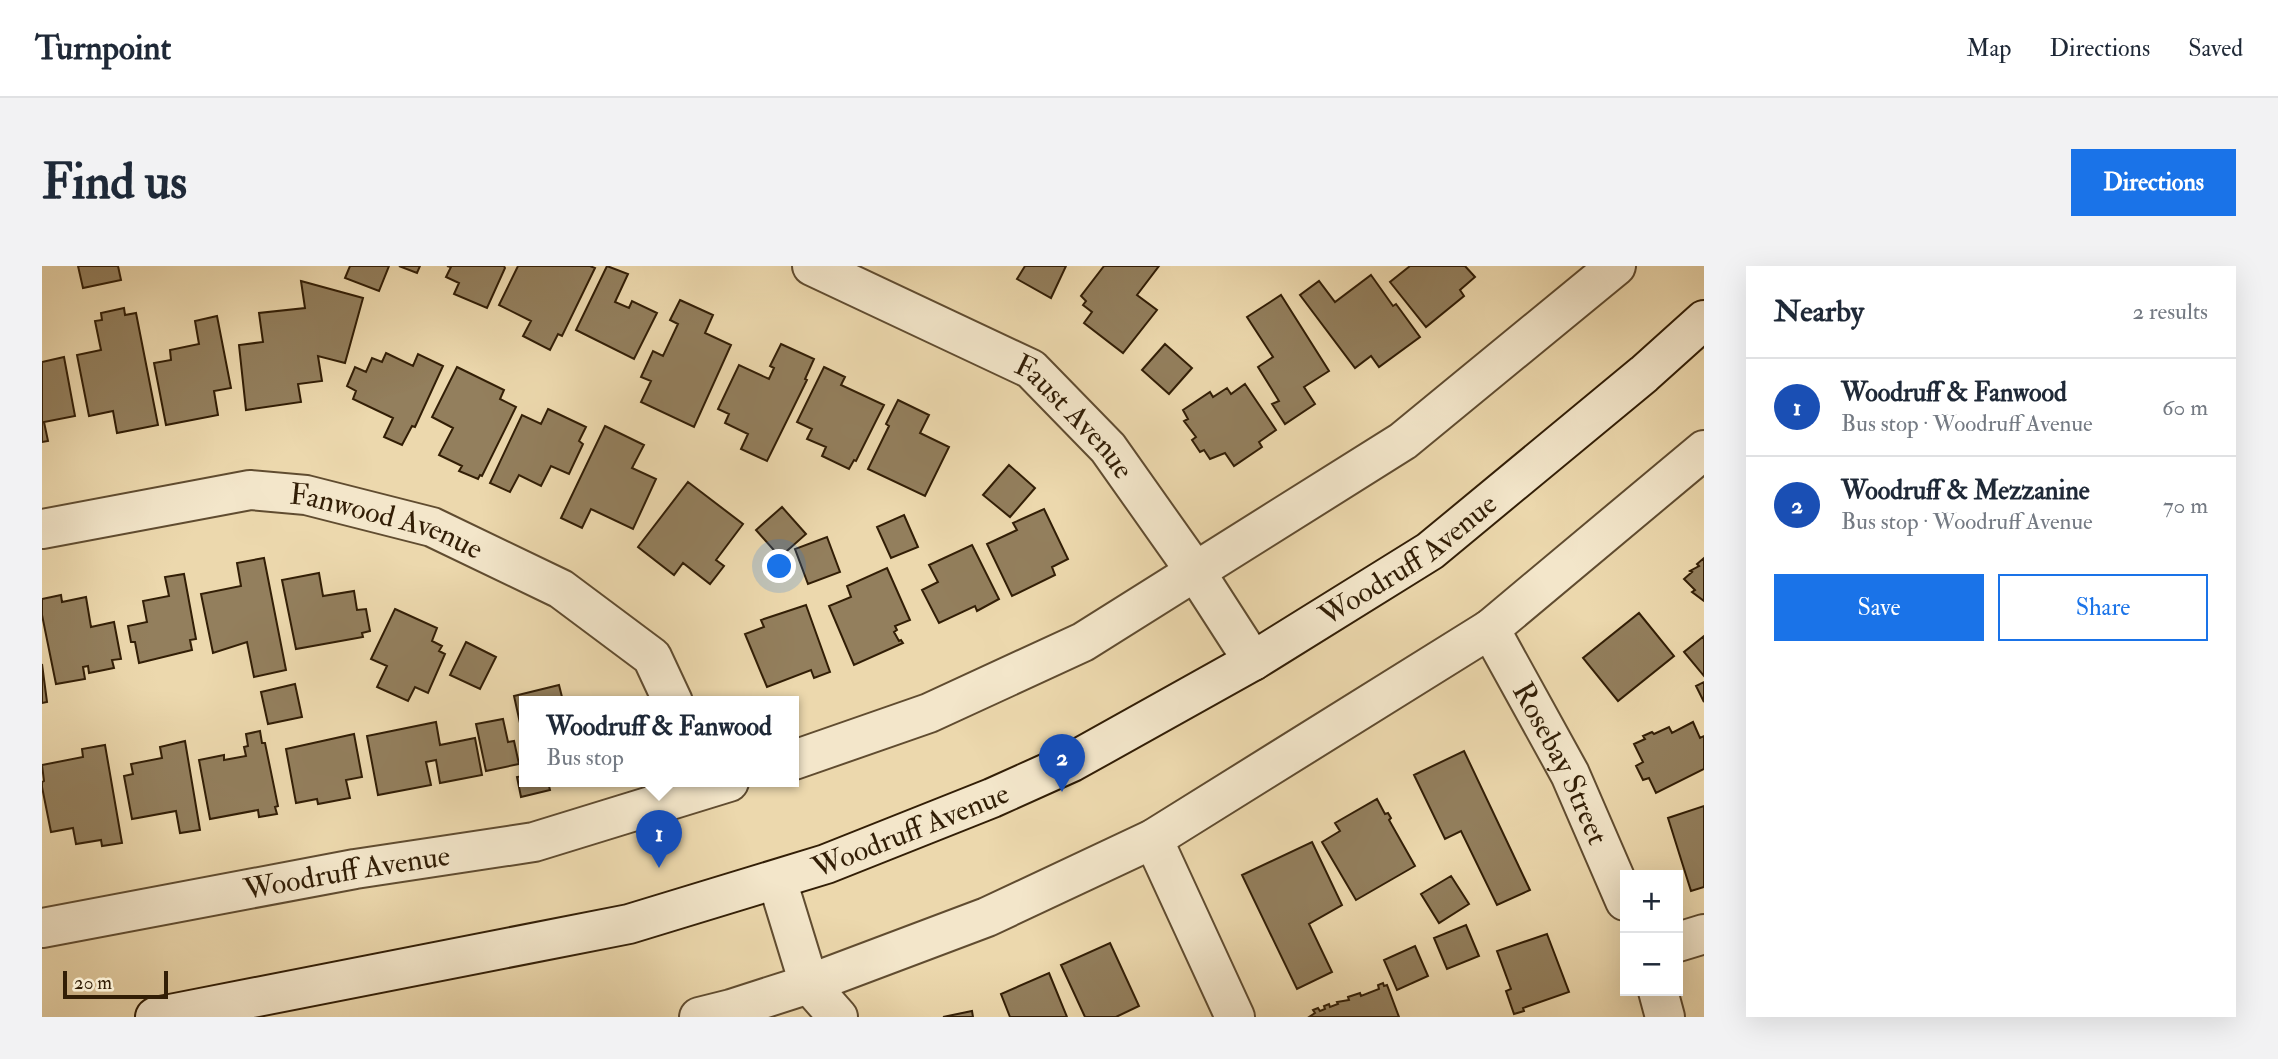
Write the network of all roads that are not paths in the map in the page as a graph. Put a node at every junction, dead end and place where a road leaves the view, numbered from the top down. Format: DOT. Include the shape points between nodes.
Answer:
graph roads {
  1 [pos="813,266"];
  2 [pos="1603,270"];
  3 [pos="1704,320"];
  4 [pos="1704,450"];
  5 [pos="42,528"];
  6 [pos="1195,571"];
  7 [pos="1490,629"];
  8 [pos="1253,661"];
  9 [pos="670,696"];
  10 [pos="799,758"];
  11 [pos="708,787"];
  12 [pos="1153,839"];
  13 [pos="777,880"];
  14 [pos="1620,889"];
  15 [pos="42,928"];
  16 [pos="1704,934"];
  17 [pos="1683,940"];
  18 [pos="1659,996"];
  19 [pos="804,1000"];
  20 [pos="155,1017"];
  21 [pos="699,1017"];
  22 [pos="838,1017"];
  23 [pos="1235,1017"];
  24 [pos="1665,1017"];
  1 -- 6 [label="street, Faust Avenue" via="1031,369 1108,448"];
  2 -- 6 [label="street" via="1403,441"];
  3 -- 8 [label="street, Woodruff Avenue" via="1430,551"];
  4 -- 7 [label="street"];
  5 -- 9 [label="street, Fanwood Avenue" via="250,490 306,495 432,527 561,589 652,657"];
  6 -- 8 [label="street, Faust Avenue"];
  6 -- 10 [label="street" via="1083,642 929,713"];
  7 -- 12 [label="street"];
  7 -- 14 [label="street, Rosebay Street" via="1570,774"];
  8 -- 13 [label="street, Woodruff Avenue" via="1072,762 992,799"];
  11 -- 15 [label="street, Woodruff Avenue" via="534,842 355,869"];
  12 -- 19 [label="street"];
  12 -- 23 [label="street"];
  13 -- 19 [label="street"];
  13 -- 20 [label="street, Woodruff Avenue" via="629,924"];
  16 -- 17 [label="street"];
  18 -- 24 [label="street"];
  19 -- 21 [label="street"];
  19 -- 22 [label="street"];
}
